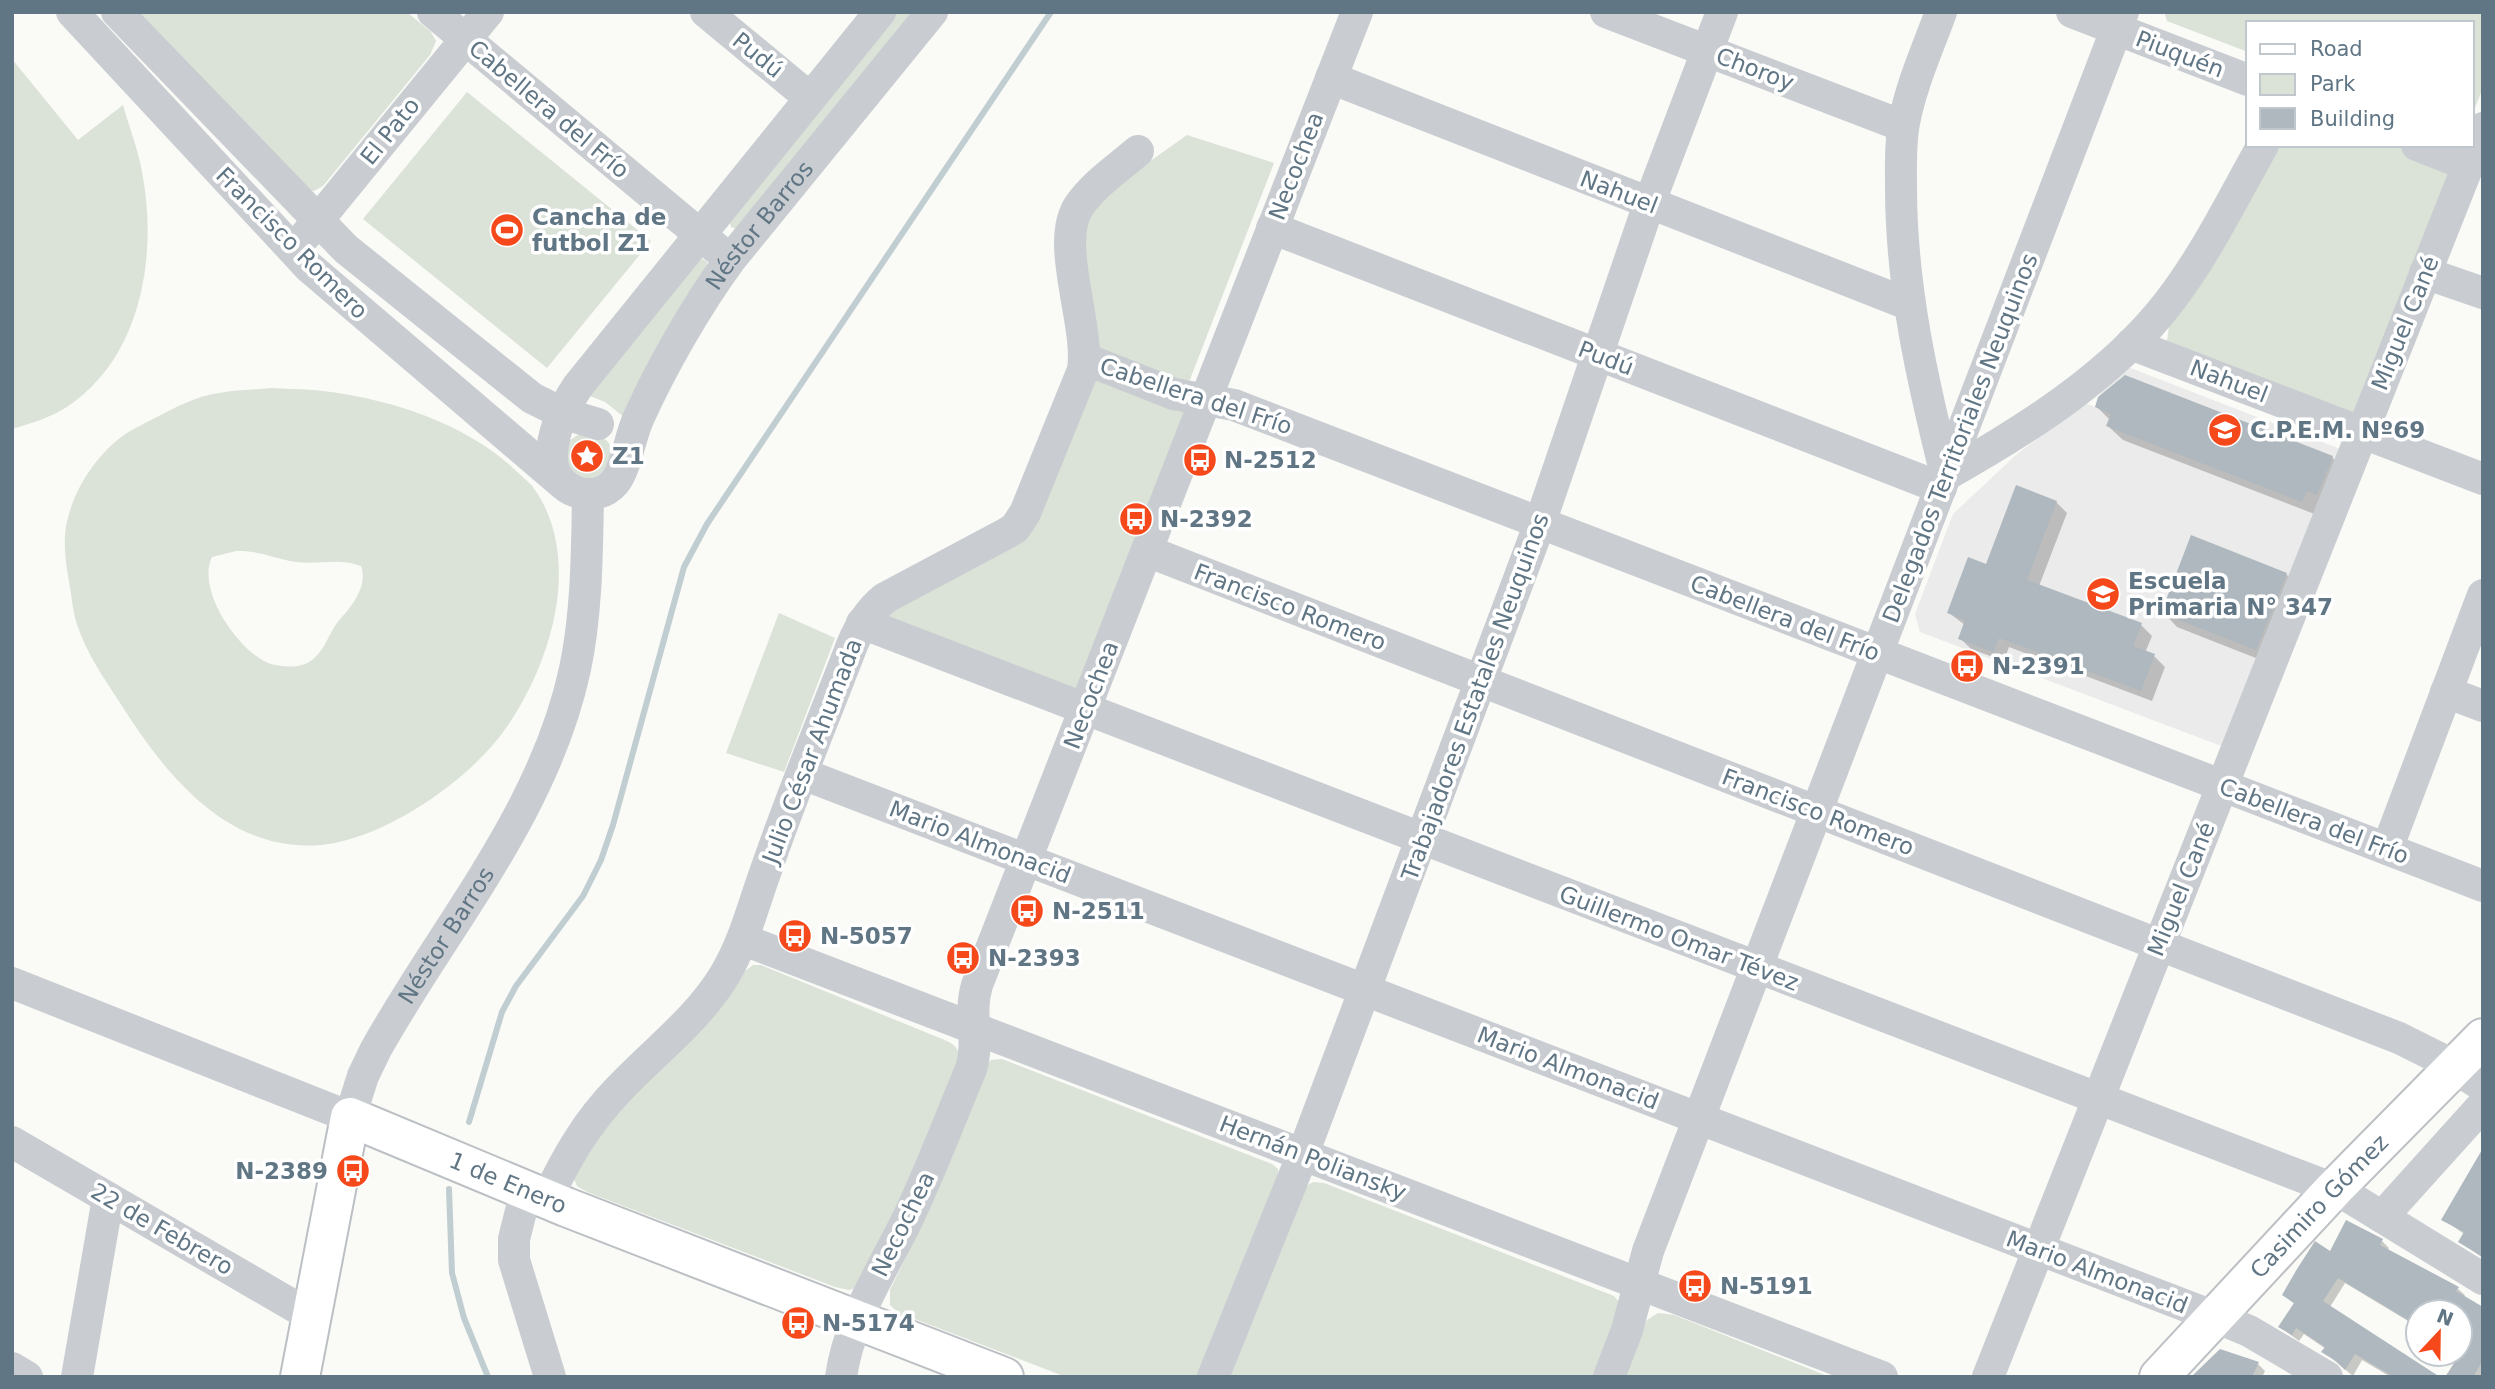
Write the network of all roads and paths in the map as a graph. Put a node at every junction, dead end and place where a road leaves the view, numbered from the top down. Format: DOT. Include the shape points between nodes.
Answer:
graph roads {
  1 [pos="72,12"];
  2 [pos="117,12"];
  3 [pos="433,12"];
  4 [pos="488,12"];
  5 [pos="706,12"];
  6 [pos="880,12"];
  7 [pos="932,12"];
  8 [pos="1357,12"];
  9 [pos="1606,12"];
  10 [pos="1722,12"];
  11 [pos="1941,12"];
  12 [pos="2072,12"];
  13 [pos="2120,21"];
  14 [pos="466,39"];
  15 [pos="1707,51"];
  16 [pos="1331,78"];
  17 [pos="2246,79"];
  18 [pos="810,98"];
  19 [pos="1903,126"];
  20 [pos="2483,128"];
  21 [pos="2262,147"];
  22 [pos="2422,147"];
  23 [pos="1138,151"];
  24 [pos="2468,165"];
  25 [pos="1649,204"];
  26 [pos="317,220"];
  27 [pos="1272,228"];
  28 [pos="700,235"];
  29 [pos="292,251"];
  30 [pos="730,260"];
  31 [pos="2425,273"];
  32 [pos="2483,293"];
  33 [pos="1908,304"];
  34 [pos="2131,344"];
  35 [pos="1597,355"];
  36 [pos="1085,359"];
  37 [pos="1206,399"];
  38 [pos="562,413"];
  39 [pos="597,424"];
  40 [pos="2362,433"];
  41 [pos="553,448"];
  42 [pos="624,463"];
  43 [pos="2483,479"];
  44 [pos="1944,481"];
  45 [pos="575,489"];
  46 [pos="1540,523"];
  47 [pos="1147,551"];
  48 [pos="2483,595"];
  49 [pos="862,624"];
  50 [pos="1877,653"];
  51 [pos="1481,681"];
  52 [pos="2446,692"];
  53 [pos="2483,706"];
  54 [pos="1085,709"];
  55 [pos="803,774"];
  56 [pos="2222,786"];
  57 [pos="1816,812"];
  58 [pos="1422,838"];
  59 [pos="2388,849"];
  60 [pos="1027,860"];
  61 [pos="2483,886"];
  62 [pos="744,940"];
  63 [pos="2159,945"];
  64 [pos="1757,967"];
  65 [pos="12,983"];
  66 [pos="1365,990"];
  67 [pos="974,1028"];
  68 [pos="2483,1038"];
  69 [pos="2468,1077"];
  70 [pos="2098,1098"];
  71 [pos="2483,1105"];
  72 [pos="350,1117"];
  73 [pos="1699,1119"];
  74 [pos="12,1142"];
  75 [pos="1303,1154"];
  76 [pos="2334,1189"];
  77 [pos="537,1195"];
  78 [pos="108,1198"];
  79 [pos="2382,1217"];
  80 [pos="2038,1249"];
  81 [pos="2483,1279"];
  82 [pos="1639,1283"];
  83 [pos="311,1316"];
  84 [pos="2215,1317"];
  85 [pos="856,1320"];
  86 [pos="12,1368"];
  87 [pos="27,1377"];
  88 [pos="78,1377"];
  89 [pos="300,1377"];
  90 [pos="550,1377"];
  91 [pos="841,1377"];
  92 [pos="1004,1377"];
  93 [pos="1213,1377"];
  94 [pos="1609,1377"];
  95 [pos="1882,1377"];
  96 [pos="1988,1377"];
  97 [pos="2159,1377"];
  98 [pos="2327,1377"];
  1 -- 29 [label="street, Francisco Romero"];
  2 -- 26 [label="street, Francisco Romero"];
  3 -- 14 [label="street, Cabellera del Frío"];
  4 -- 14 [label="street, El Pato"];
  5 -- 18 [label="street, Pudú"];
  6 -- 18 [label="street, Néstor Barros"];
  7 -- 30 [label="street, Néstor Barros"];
  8 -- 16 [label="street, Necochea"];
  9 -- 15 [label="street, Choroy"];
  10 -- 15 [label="street, Trabajadores Estatales Neuquinos"];
  11 -- 19 [label="street"];
  12 -- 13 [label="street, Piuquén"];
  13 -- 17 [label="street, Piuquén"];
  13 -- 44 [label="street, Delegados Territoriales Neuquinos"];
  14 -- 26 [label="street, El Pato"];
  14 -- 28 [label="street, Cabellera del Frío"];
  15 -- 19 [label="street, Choroy"];
  15 -- 25 [label="street, Trabajadores Estatales Neuquinos"];
  16 -- 25 [label="street, Nahuel"];
  16 -- 27 [label="street, Necochea"];
  18 -- 28 [label="street, Néstor Barros"];
  19 -- 33 [label="street" via="1901,209"];
  20 -- 24 [label="street, Miguel Cané"];
  21 -- 34 [label="street" via="2186,279"];
  22 -- 24 [label="street"];
  23 -- 36 [label="street, Julio César Ahumada" via="1082,202 1071,223 1069,242"];
  24 -- 31 [label="street, Miguel Cané"];
  25 -- 33 [label="street, Nahuel"];
  25 -- 35 [label="street, Trabajadores Estatales Neuquinos"];
  26 -- 29 [label="street, El Pato"];
  26 -- 38 [label="street, Francisco Romero" via="363,264 525,393"];
  27 -- 35 [label="street, Pudú"];
  27 -- 37 [label="street, Necochea"];
  28 -- 30 [label="street, Cabellera del Frío"];
  28 -- 38 [label="street, Néstor Barros" via="585,376"];
  29 -- 45 [label="street, Francisco Romero" via="353,307"];
  30 -- 42 [label="street, Néstor Barros" via="648,398"];
  31 -- 32 [label="street"];
  31 -- 40 [label="street, Miguel Cané"];
  33 -- 44 [label="street"];
  34 -- 40 [label="street, Nahuel"];
  34 -- 44 [label="street" via="2049,413"];
  35 -- 44 [label="street, Pudú"];
  35 -- 46 [label="street, Trabajadores Estatales Neuquinos"];
  36 -- 37 [label="street, Cabellera del Frío" via="1174,394"];
  36 -- 49 [label="street, Julio César Ahumada" via="1030,504 1015,528 894,593"];
  37 -- 46 [label="street, Cabellera del Frío" via="1241,408"];
  37 -- 47 [label="street, Necochea"];
  38 -- 39 [label="street, Francisco Romero"];
  38 -- 41 [label="street, Néstor Barros"];
  39 -- 41 [label="street" via="570,427"];
  39 -- 42 [label="street" via="620,443"];
  40 -- 43 [label="street, Nahuel"];
  40 -- 56 [label="street, Miguel Cané"];
  41 -- 45 [label="street, Néstor Barros" via="553,467"];
  42 -- 45 [label="street, Néstor Barros" via="608,488"];
  44 -- 50 [label="street, Delegados Territoriales Neuquinos"];
  45 -- 72 [label="street, Néstor Barros" via="585,588 579,647 556,734 495,861 376,1049"];
  46 -- 50 [label="street, Cabellera del Frío"];
  46 -- 51 [label="street, Trabajadores Estatales Neuquinos"];
  47 -- 51 [label="street, Francisco Romero"];
  47 -- 54 [label="street, Necochea"];
  48 -- 52 [label="street"];
  49 -- 54 [label="street, Guillermo Omar Tévez"];
  49 -- 55 [label="street, Julio César Ahumada"];
  50 -- 56 [label="street, Cabellera del Frío"];
  50 -- 57 [label="street, Delegados Territoriales Neuquinos"];
  51 -- 57 [label="street, Francisco Romero"];
  51 -- 58 [label="street, Trabajadores Estatales Neuquinos"];
  52 -- 53 [label="street"];
  52 -- 59 [label="street"];
  54 -- 58 [label="street, Guillermo Omar Tévez"];
  54 -- 60 [label="street, Necochea"];
  55 -- 60 [label="street, Mario Almonacid"];
  55 -- 62 [label="street, Julio César Ahumada"];
  56 -- 59 [label="street, Cabellera del Frío"];
  56 -- 63 [label="street, Miguel Cané"];
  57 -- 63 [label="street, Francisco Romero"];
  57 -- 64 [label="street, Delegados Territoriales Neuquinos"];
  58 -- 64 [label="street, Guillermo Omar Tévez"];
  58 -- 66 [label="street, Trabajadores Estatales Neuquinos"];
  59 -- 61 [label="street, Cabellera del Frío"];
  60 -- 66 [label="street, Mario Almonacid"];
  60 -- 67 [label="street, Necochea" via="974,995"];
  62 -- 67 [label="street, Hernán Poliansky"];
  62 -- 77 [label="street, Julio César Ahumada" via="708,999 584,1129"];
  63 -- 69 [label="street, Francisco Romero" via="2399,1038"];
  63 -- 70 [label="street, Miguel Cané"];
  64 -- 70 [label="street, Guillermo Omar Tévez"];
  64 -- 73 [label="street, Delegados Territoriales Neuquinos"];
  65 -- 72 [label="street, 1 de Enero"];
  66 -- 73 [label="street, Mario Almonacid"];
  66 -- 75 [label="street, Trabajadores Estatales Neuquinos"];
  67 -- 75 [label="street, Hernán Poliansky"];
  67 -- 85 [label="street, Necochea" via="976,1048 966,1082 919,1194"];
  68 -- 69 [label="main road, Casimiro Gómez"];
  69 -- 76 [label="main road, Casimiro Gómez"];
  70 -- 76 [label="street, Guillermo Omar Tévez"];
  70 -- 80 [label="street, Miguel Cané"];
  71 -- 79 [label="street"];
  72 -- 77 [label="main road, 1 de Enero"];
  72 -- 83 [label="main road, Néstor Barros"];
  73 -- 80 [label="street, Mario Almonacid"];
  73 -- 82 [label="street, Delegados Territoriales Neuquinos"];
  74 -- 78 [label="street, 22 de Febrero"];
  75 -- 82 [label="street, Hernán Poliansky"];
  75 -- 93 [label="street, Trabajadores Estatales Neuquinos"];
  76 -- 79 [label="street, Guillermo Omar Tévez"];
  76 -- 84 [label="main road, Casimiro Gómez"];
  77 -- 85 [label="main road, 1 de Enero"];
  77 -- 90 [label="street, Julio César Ahumada" via="516,1229 513,1259"];
  78 -- 83 [label="street, 22 de Febrero"];
  78 -- 88 [label="street"];
  79 -- 81 [label="street, Guillermo Omar Tévez"];
  80 -- 84 [label="street, Mario Almonacid"];
  80 -- 96 [label="street, Miguel Cané"];
  82 -- 94 [label="street, Delegados Territoriales Neuquinos"];
  82 -- 95 [label="street, Hernán Poliansky"];
  83 -- 89 [label="main road, Néstor Barros"];
  84 -- 97 [label="main road, Casimiro Gómez"];
  84 -- 98 [label="street, Mario Almonacid"];
  85 -- 91 [label="street, Necochea"];
  85 -- 92 [label="main road, 1 de Enero"];
  86 -- 87 [label="street"];
}
